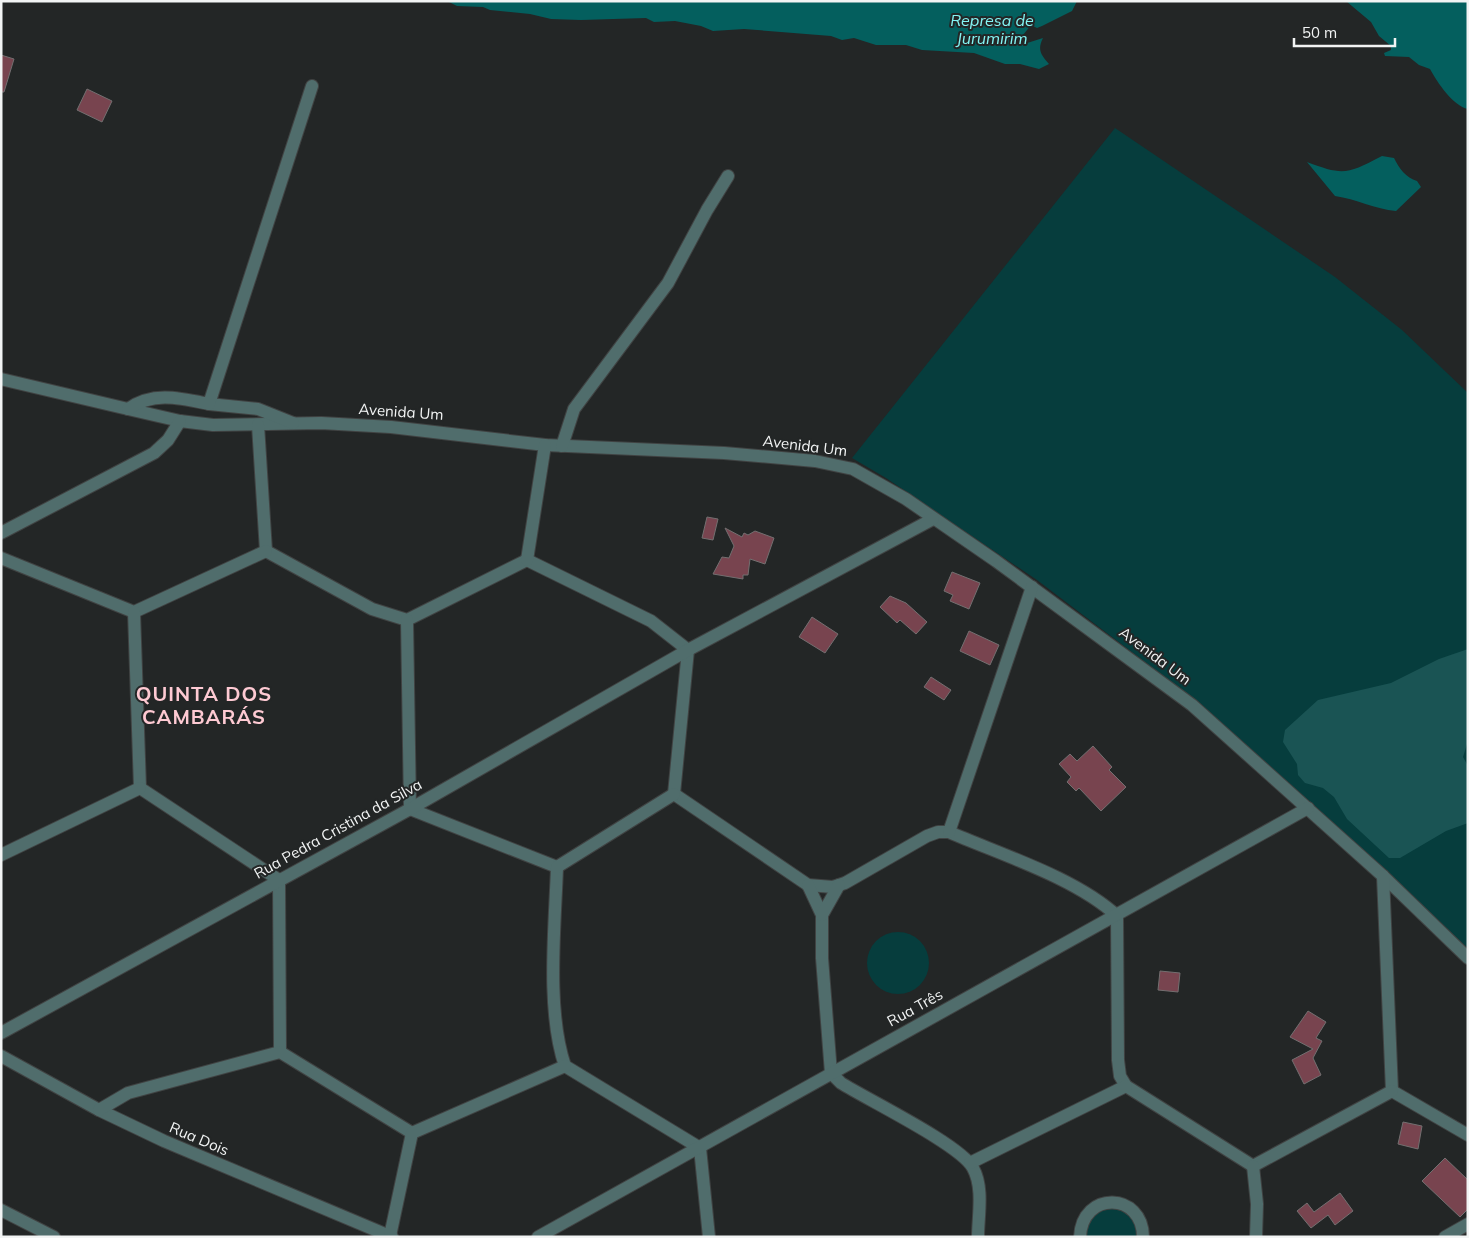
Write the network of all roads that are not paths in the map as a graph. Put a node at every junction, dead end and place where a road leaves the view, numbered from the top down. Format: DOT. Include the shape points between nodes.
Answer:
graph roads {
  1 [pos="312,86"];
  2 [pos="728,176"];
  3 [pos="1,379"];
  4 [pos="209,404"];
  5 [pos="128,409"];
  6 [pos="180,420"];
  7 [pos="296,424"];
  8 [pos="258,425"];
  9 [pos="545,445"];
  10 [pos="562,446"];
  11 [pos="933,520"];
  12 [pos="1,534"];
  13 [pos="266,551"];
  14 [pos="1,558"];
  15 [pos="527,560"];
  16 [pos="1032,586"];
  17 [pos="134,612"];
  18 [pos="407,620"];
  19 [pos="688,650"];
  20 [pos="140,788"];
  21 [pos="674,794"];
  22 [pos="1308,808"];
  23 [pos="410,809"];
  24 [pos="949,832"];
  25 [pos="1,855"];
  26 [pos="557,867"];
  27 [pos="1383,876"];
  28 [pos="279,880"];
  29 [pos="808,885"];
  30 [pos="839,885"];
  31 [pos="822,915"];
  32 [pos="1117,916"];
  33 [pos="1468,958"];
  34 [pos="1,1033"];
  35 [pos="280,1052"];
  36 [pos="1,1056"];
  37 [pos="566,1066"];
  38 [pos="831,1072"];
  39 [pos="1126,1086"];
  40 [pos="1392,1091"];
  41 [pos="99,1110"];
  42 [pos="412,1133"];
  43 [pos="1468,1135"];
  44 [pos="700,1148"];
  45 [pos="970,1163"];
  46 [pos="1253,1166"];
  47 [pos="1,1210"];
  48 [pos="1468,1224"];
  49 [pos="39,1233"];
  50 [pos="391,1236"];
  51 [pos="54,1237"];
  52 [pos="538,1237"];
  53 [pos="709,1237"];
  54 [pos="978,1237"];
  55 [pos="1080,1237"];
  56 [pos="1143,1237"];
  57 [pos="1256,1237"];
  58 [pos="1445,1237"];
  1 -- 4 [label="street"];
  2 -- 10 [label="street" via="706,210 668,283 574,409"];
  3 -- 5 [label="street, Avenida Um"];
  4 -- 5 [label="street" via="153,397"];
  4 -- 7 [label="street" via="258,409"];
  5 -- 6 [label="street, Avenida Um"];
  6 -- 8 [label="street, Avenida Um" via="213,425"];
  6 -- 12 [label="street" via="168,440 154,453"];
  7 -- 8 [label="street, Avenida Um"];
  7 -- 9 [label="street, Avenida Um" via="391,427"];
  8 -- 13 [label="street"];
  9 -- 10 [label="street, Avenida Um"];
  9 -- 15 [label="street"];
  10 -- 11 [label="street, Avenida Um" via="724,453 815,461 853,469 906,499"];
  11 -- 16 [label="street, Avenida Um"];
  11 -- 19 [label="street, Rua Pedra Cristina da Silva"];
  13 -- 17 [label="street"];
  13 -- 18 [label="street" via="372,609"];
  14 -- 17 [label="street"];
  15 -- 18 [label="street"];
  15 -- 19 [label="street" via="651,621"];
  16 -- 22 [label="street, Avenida Um" via="1192,705"];
  16 -- 24 [label="street"];
  17 -- 20 [label="street"];
  18 -- 23 [label="street"];
  19 -- 21 [label="street"];
  19 -- 23 [label="street, Rua Pedra Cristina da Silva"];
  20 -- 25 [label="street"];
  20 -- 28 [label="street"];
  21 -- 26 [label="street"];
  21 -- 29 [label="street"];
  22 -- 27 [label="street, Avenida Um"];
  22 -- 32 [label="street, Rua Três"];
  23 -- 26 [label="street"];
  23 -- 28 [label="street, Rua Pedra Cristina da Silva"];
  24 -- 30 [label="street" via="927,836"];
  24 -- 32 [label="street" via="1073,886 1103,903"];
  26 -- 37 [label="street" via="555,1015 558,1046"];
  27 -- 33 [label="street, Avenida Um"];
  27 -- 40 [label="street"];
  28 -- 34 [label="street, Rua Pedra Cristina da Silva"];
  28 -- 35 [label="street"];
  29 -- 30 [label="street" via="820,888"];
  29 -- 31 [label="street"];
  30 -- 31 [label="street"];
  31 -- 38 [label="street"];
  32 -- 38 [label="street, Rua Três"];
  32 -- 39 [label="street" via="1118,1060 1120,1076"];
  35 -- 41 [label="street" via="128,1093"];
  35 -- 42 [label="street"];
  36 -- 41 [label="street, Rua Dois"];
  37 -- 42 [label="street"];
  37 -- 44 [label="street"];
  38 -- 44 [label="street, Rua Três"];
  38 -- 45 [label="street" via="841,1084 927,1132"];
  39 -- 45 [label="street"];
  39 -- 46 [label="street"];
  40 -- 43 [label="street"];
  40 -- 46 [label="street"];
  41 -- 50 [label="street, Rua Dois" via="164,1142"];
  42 -- 50 [label="street"];
  44 -- 52 [label="street, Rua Três"];
  44 -- 53 [label="street"];
  45 -- 54 [label="street" via="979,1187"];
  46 -- 57 [label="street"];
  47 -- 49 [label="street"];
  48 -- 58 [label="street"];
  49 -- 51 [label="street"];
  55 -- 56 [label="street" via="1084,1218 1091,1210 1108,1202 1129,1207 1142,1225"];
}
